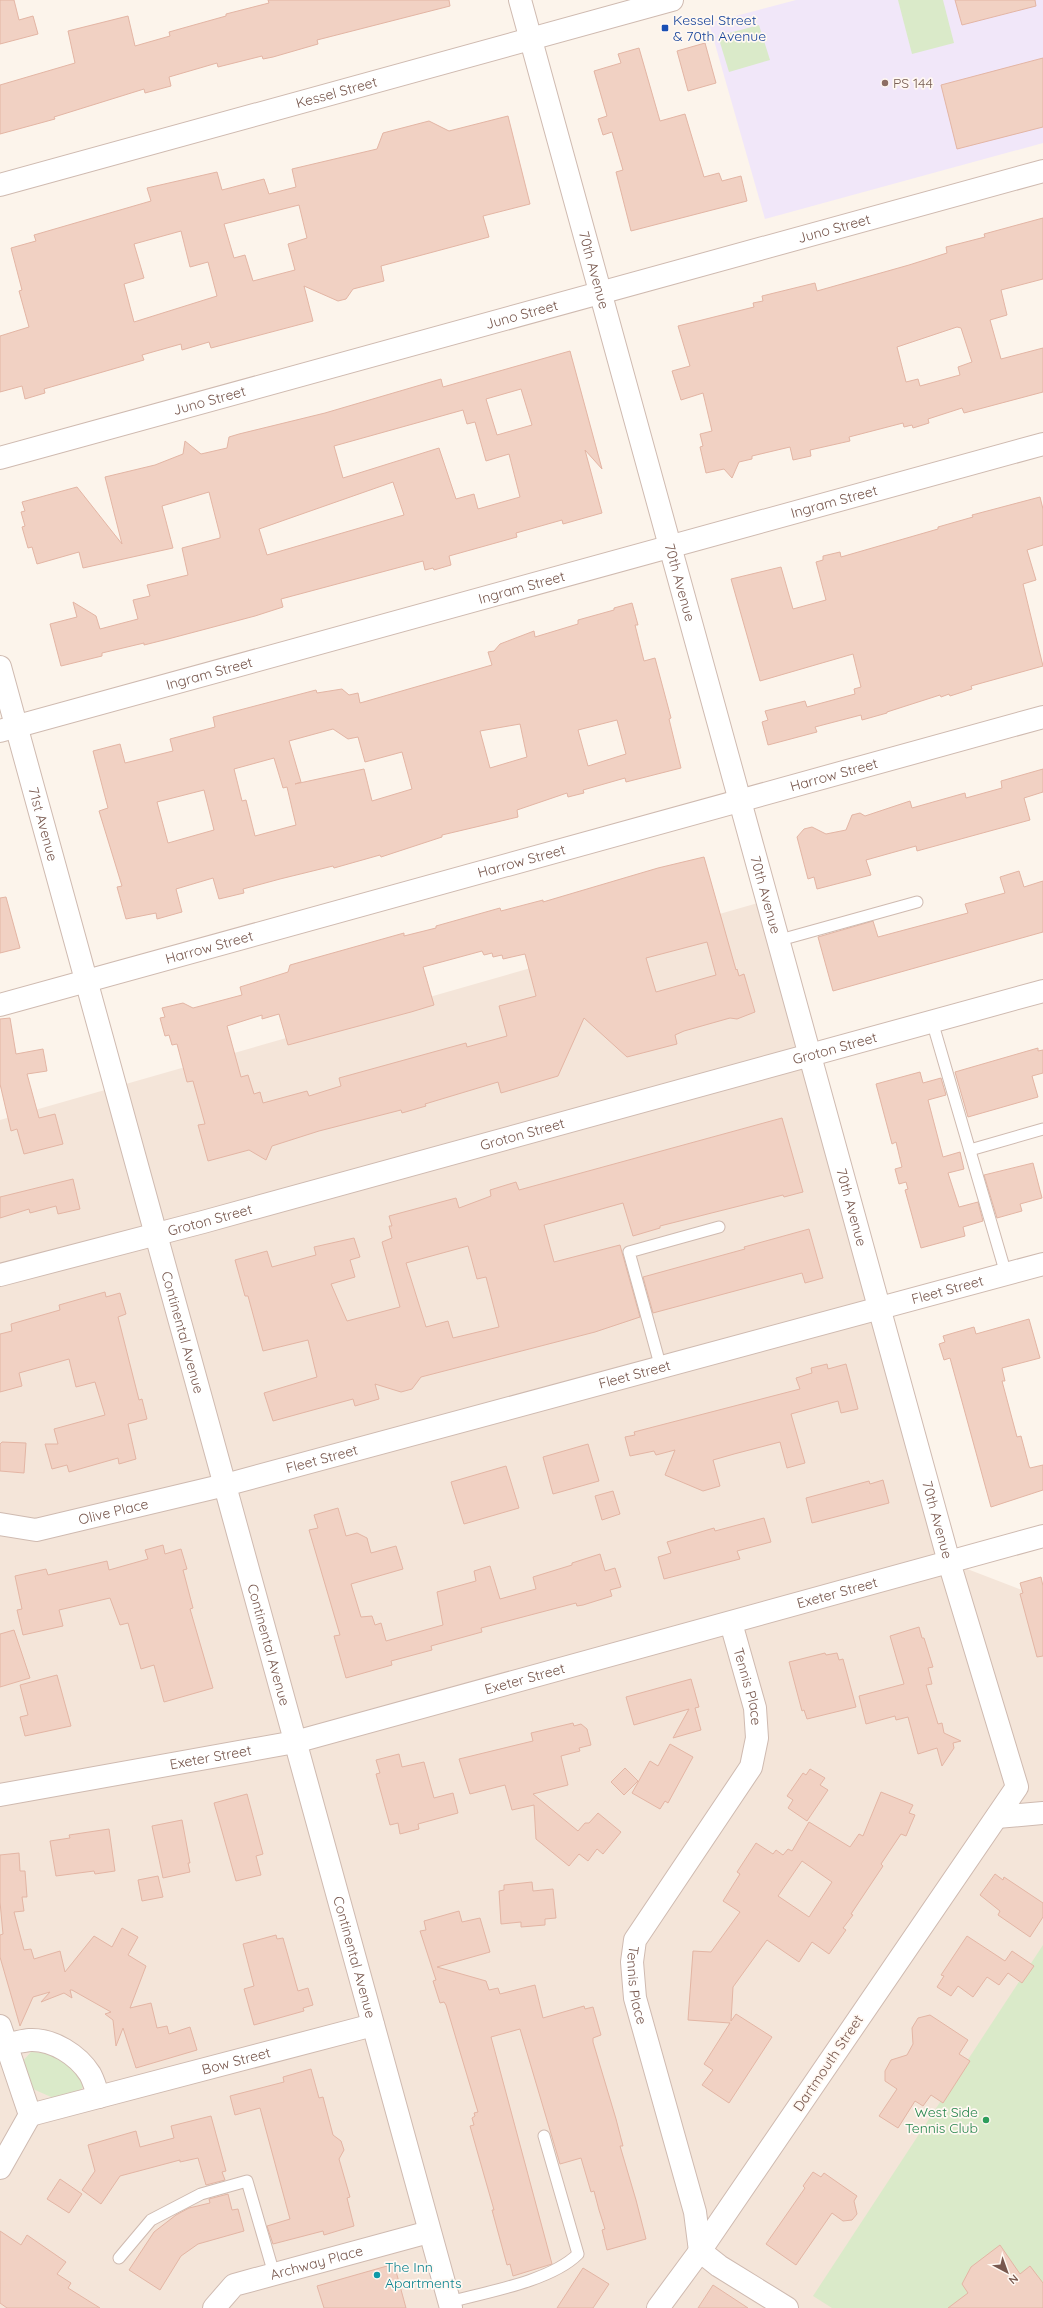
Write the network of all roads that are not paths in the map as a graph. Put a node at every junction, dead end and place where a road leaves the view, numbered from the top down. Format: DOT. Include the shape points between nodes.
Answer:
graph roads {
  1 [pos="520,0"];
  2 [pos="672,0"];
  3 [pos="530,39"];
  4 [pos="1043,171"];
  5 [pos="0,185"];
  6 [pos="600,293"];
  7 [pos="1043,444"];
  8 [pos="0,458"];
  9 [pos="671,547"];
  10 [pos="0,667"];
  11 [pos="1043,717"];
  12 [pos="8,728"];
  13 [pos="740,800"];
  14 [pos="917,902"];
  15 [pos="780,940"];
  16 [pos="86,981"];
  17 [pos="1043,991"];
  18 [pos="0,1004"];
  19 [pos="932,1021"];
  20 [pos="811,1055"];
  21 [pos="1043,1129"];
  22 [pos="970,1150"];
  23 [pos="719,1227"];
  24 [pos="156,1235"];
  25 [pos="1043,1264"];
  26 [pos="1006,1274"];
  27 [pos="0,1275"];
  28 [pos="880,1309"];
  29 [pos="660,1368"];
  30 [pos="225,1485"];
  31 [pos="0,1524"];
  32 [pos="1043,1536"];
  33 [pos="949,1562"];
  34 [pos="731,1623"];
  35 [pos="295,1742"];
  36 [pos="1017,1787"];
  37 [pos="0,1795"];
  38 [pos="1043,1813"];
  39 [pos="997,1817"];
  40 [pos="373,2025"];
  41 [pos="2,2035"];
  42 [pos="99,2097"];
  43 [pos="30,2115"];
  44 [pos="544,2136"];
  45 [pos="0,2168"];
  46 [pos="429,2232"];
  47 [pos="700,2251"];
  48 [pos="119,2258"];
  49 [pos="274,2274"];
  50 [pos="450,2305"];
  51 [pos="214,2308"];
  52 [pos="658,2308"];
  53 [pos="787,2308"];
  1 -- 3 [label="street, 70th Avenue"];
  2 -- 3 [label="street, Kessel Street"];
  3 -- 5 [label="street, Kessel Street"];
  3 -- 6 [label="street, 70th Avenue"];
  4 -- 6 [label="street, Juno Street"];
  6 -- 8 [label="street, Juno Street"];
  6 -- 9 [label="street, 70th Avenue"];
  7 -- 9 [label="street, Ingram Street"];
  9 -- 12 [label="street, Ingram Street"];
  9 -- 13 [label="street, 70th Avenue"];
  10 -- 12 [label="street, 71st Avenue"];
  11 -- 13 [label="street, Harrow Street"];
  12 -- 16 [label="street, 71st Avenue"];
  13 -- 15 [label="street, 70th Avenue"];
  13 -- 16 [label="street, Harrow Street"];
  14 -- 15 [label="lane"];
  15 -- 20 [label="street, 70th Avenue"];
  16 -- 18 [label="street, Harrow Street"];
  16 -- 24 [label="street, Continental Avenue"];
  17 -- 19 [label="street, Groton Street"];
  19 -- 20 [label="street, Groton Street"];
  19 -- 22 [label="lane"];
  20 -- 24 [label="street, Groton Street"];
  20 -- 28 [label="street, 70th Avenue"];
  21 -- 22 [label="lane"];
  22 -- 26 [label="lane"];
  23 -- 29 [label="lane" via="629,1252"];
  24 -- 27 [label="street, Groton Street"];
  24 -- 30 [label="street, Continental Avenue"];
  25 -- 26 [label="street, Fleet Street"];
  26 -- 28 [label="street, Fleet Street"];
  28 -- 29 [label="street, Fleet Street"];
  28 -- 33 [label="street, 70th Avenue"];
  29 -- 30 [label="street, Fleet Street"];
  30 -- 31 [label="street, Olive Place" via="36,1530"];
  30 -- 35 [label="street, Continental Avenue"];
  32 -- 33 [label="street, Exeter Street"];
  33 -- 34 [label="street, Exeter Street"];
  33 -- 36 [label="street, 70th Avenue"];
  34 -- 35 [label="street, Exeter Street"];
  34 -- 47 [label="street, Tennis Place" via="755,1708 757,1738 751,1767 635,1940 632,1962 635,1998 695,2212"];
  35 -- 37 [label="street, Exeter Street"];
  35 -- 40 [label="street, Continental Avenue"];
  36 -- 39 [label="street, Dartmouth Street"];
  38 -- 39 [label="street"];
  39 -- 47 [label="street, Dartmouth Street"];
  40 -- 42 [label="street, Bow Street"];
  40 -- 46 [label="street, Continental Avenue"];
  41 -- 42 [label="street" via="42,2041 60,2047 73,2056 90,2074"];
  41 -- 43 [label="street"];
  42 -- 43 [label="street, Bow Street"];
  43 -- 45 [label="street"];
  44 -- 50 [label="lane" via="578,2254 569,2263 548,2274"];
  46 -- 49 [label="street, Archway Place"];
  46 -- 50 [label="street, Continental Avenue"];
  47 -- 52 [label="street, Dartmouth Street"];
  47 -- 53 [label="street" via="719,2266"];
  48 -- 49 [label="lane" via="151,2220 201,2194 247,2181"];
  49 -- 51 [label="street, Archway Place" via="234,2285"];
}
